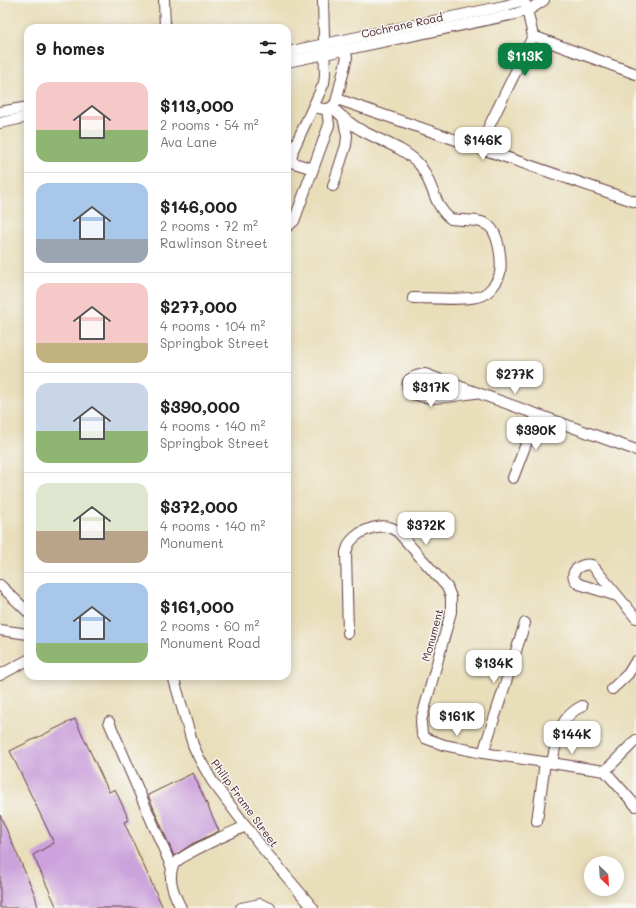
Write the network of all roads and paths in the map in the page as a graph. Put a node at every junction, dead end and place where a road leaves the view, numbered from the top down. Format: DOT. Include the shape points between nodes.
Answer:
graph roads {
  1 [pos="323,0"];
  2 [pos="544,0"];
  3 [pos="163,1"];
  4 [pos="525,3"];
  5 [pos="165,24"];
  6 [pos="533,36"];
  7 [pos="341,46"];
  8 [pos="324,49"];
  9 [pos="291,52"];
  10 [pos="291,61"];
  11 [pos="636,74"];
  12 [pos="332,105"];
  13 [pos="313,107"];
  14 [pos="24,108"];
  15 [pos="0,112"];
  16 [pos="343,117"];
  17 [pos="24,118"];
  18 [pos="0,123"];
  19 [pos="479,147"];
  20 [pos="313,169"];
  21 [pos="333,186"];
  22 [pos="636,202"];
  23 [pos="291,224"];
  24 [pos="413,298"];
  25 [pos="475,393"];
  26 [pos="537,415"];
  27 [pos="636,450"];
  28 [pos="513,478"];
  29 [pos="0,585"];
  30 [pos="617,596"];
  31 [pos="24,608"];
  32 [pos="636,618"];
  33 [pos="525,623"];
  34 [pos="0,630"];
  35 [pos="24,633"];
  36 [pos="348,633"];
  37 [pos="636,661"];
  38 [pos="24,662"];
  39 [pos="0,675"];
  40 [pos="174,680"];
  41 [pos="612,689"];
  42 [pos="582,706"];
  43 [pos="109,722"];
  44 [pos="636,740"];
  45 [pos="483,753"];
  46 [pos="548,763"];
  47 [pos="604,771"];
  48 [pos="636,806"];
  49 [pos="537,821"];
  50 [pos="246,826"];
  51 [pos="172,868"];
  52 [pos="181,908"];
  53 [pos="241,908"];
  54 [pos="270,908"];
  55 [pos="313,908"];
  1 -- 8 [label="street"];
  2 -- 4 [label="street, Cochrane Road"];
  3 -- 5 [label="street"];
  4 -- 6 [label="street"];
  4 -- 7 [label="street, Cochrane Road" via="515,14"];
  6 -- 11 [label="street"];
  6 -- 19 [label="street"];
  7 -- 8 [label="street, Cochrane Road"];
  7 -- 12 [label="street" via="347,57"];
  8 -- 9 [label="street, Cochrane Road"];
  8 -- 10 [label="street, Cochrane Road"];
  8 -- 13 [label="street" via="324,83"];
  12 -- 13 [label="street"];
  12 -- 16 [label="street"];
  12 -- 19 [label="street"];
  12 -- 20 [label="street" via="329,125"];
  13 -- 20 [label="street" via="293,150 291,162"];
  14 -- 15 [label="street"];
  16 -- 21 [label="street" via="346,145"];
  16 -- 24 [label="street" via="361,130 405,152 420,164 441,208 450,219 482,222 491,227 496,234 500,274 483,295 470,298"];
  17 -- 18 [label="street"];
  19 -- 22 [label="street"];
  20 -- 23 [label="street"];
  25 -- 25 [label="street" via="424,374 417,375 407,384 409,391 426,397"];
  25 -- 26 [label="street"];
  26 -- 27 [label="street"];
  26 -- 28 [label="street"];
  29 -- 31 [label="street"];
  30 -- 30 [label="street" via="592,565 584,564 575,570 574,579 579,584"];
  30 -- 32 [label="street"];
  33 -- 45 [label="street"];
  34 -- 35 [label="street"];
  36 -- 45 [label="street, Monument" via="346,553 350,541 364,531 392,527 428,565 447,588 451,597 452,612 421,722 422,734 425,738 444,745"];
  37 -- 41 [label="street" via="624,679"];
  38 -- 39 [label="street"];
  40 -- 50 [label="street, Philip Frame Street" via="199,758 212,781"];
  42 -- 46 [label="street" via="569,714 561,726"];
  43 -- 51 [label="street"];
  44 -- 47 [label="street"];
  45 -- 46 [label="street"];
  46 -- 47 [label="street"];
  46 -- 49 [label="street"];
  47 -- 48 [label="street"];
  50 -- 51 [label="street" via="199,848 179,860"];
  50 -- 55 [label="street, Philip Frame Street"];
  51 -- 52 [label="street" via="172,888"];
  53 -- 54 [label="street" via="260,904"];
}
